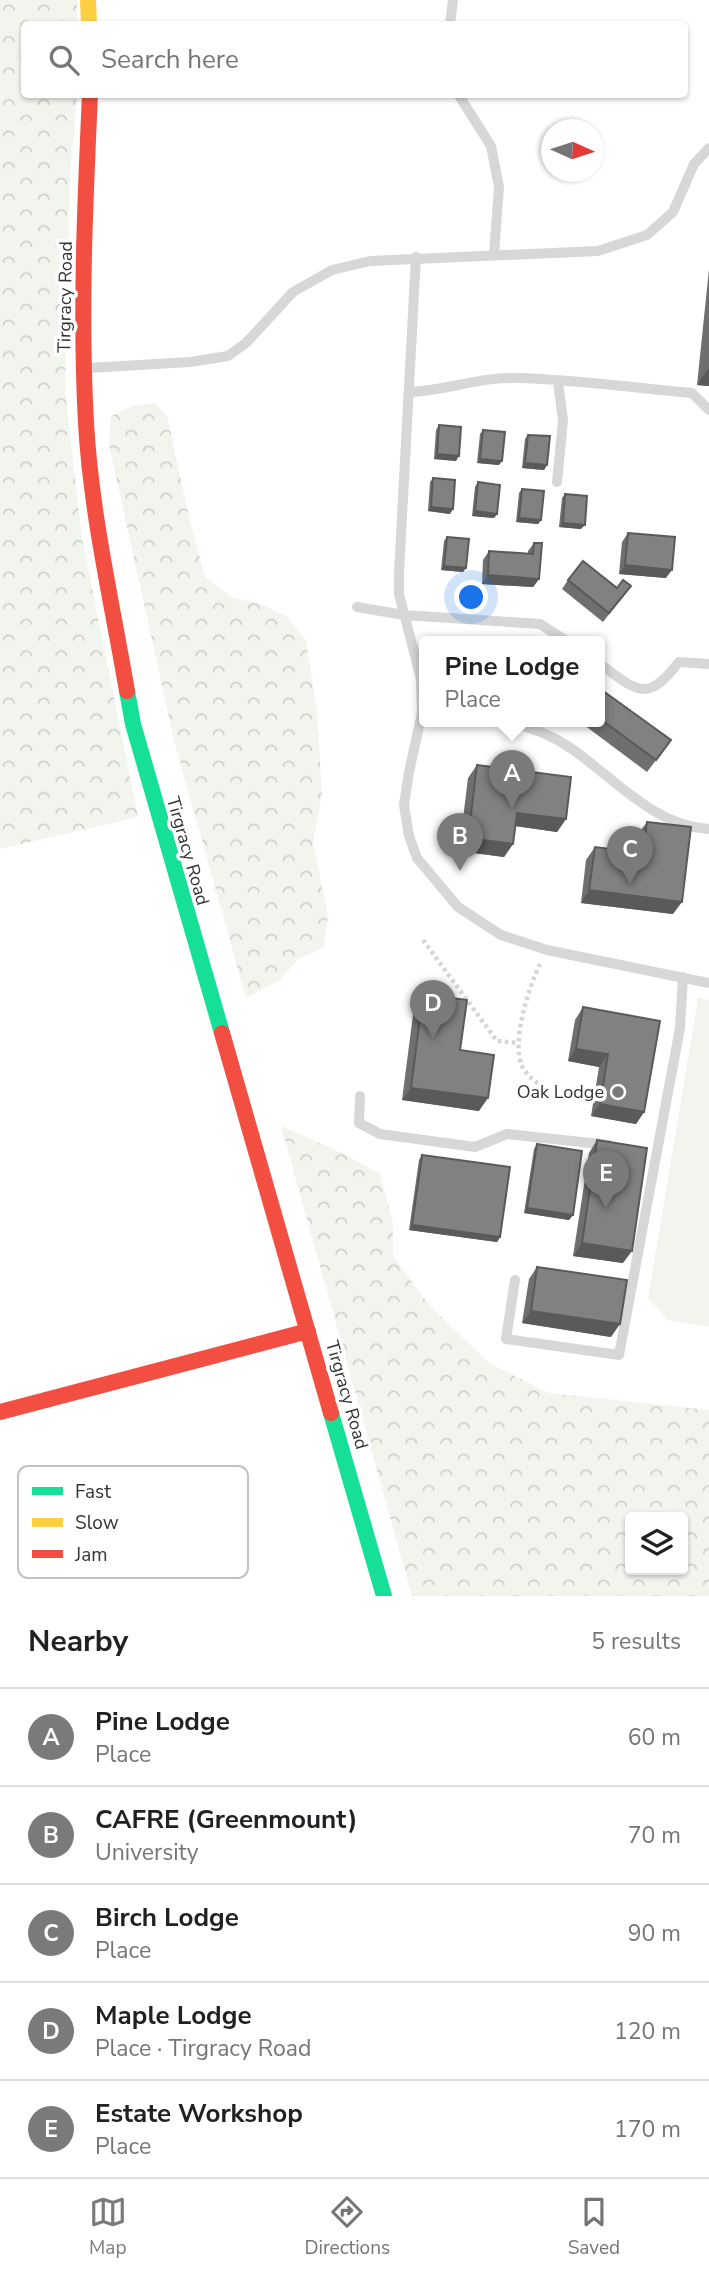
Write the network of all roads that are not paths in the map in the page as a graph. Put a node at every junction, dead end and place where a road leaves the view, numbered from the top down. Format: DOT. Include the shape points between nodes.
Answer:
graph roads {
  1 [pos="88,0"];
  2 [pos="453,0"];
  3 [pos="89,21"];
  4 [pos="450,21"];
  5 [pos="90,98"];
  6 [pos="461,98"];
  7 [pos="709,148"];
  8 [pos="494,254"];
  9 [pos="416,257"];
  10 [pos="83,368"];
  11 [pos="558,382"];
  12 [pos="409,392"];
  13 [pos="709,410"];
  14 [pos="557,482"];
  15 [pos="357,607"];
  16 [pos="404,615"];
  17 [pos="559,636"];
  18 [pos="709,664"];
  19 [pos="605,667"];
  20 [pos="419,671"];
  21 [pos="420,727"];
  22 [pos="524,727"];
  23 [pos="709,830"];
  24 [pos="683,977"];
  25 [pos="709,983"];
  26 [pos="360,1096"];
  27 [pos="618,1147"];
  28 [pos="644,1151"];
  29 [pos="656,1154"];
  30 [pos="515,1280"];
  31 [pos="308,1331"];
  32 [pos="0,1412"];
  33 [pos="384,1596"];
  1 -- 3 [label="street"];
  2 -- 4 [label="lane"];
  5 -- 10 [label="street, Tirgracy Road"];
  6 -- 8 [label="lane" via="491,146 499,187"];
  7 -- 8 [label="lane" via="694,164 673,212 647,235 598,251"];
  8 -- 9 [label="lane"];
  9 -- 10 [label="lane" via="332,270 293,292 228,356"];
  9 -- 12 [label="lane"];
  10 -- 31 [label="street, Tirgracy Road" via="92,487 133,724"];
  11 -- 12 [label="lane" via="498,379"];
  11 -- 13 [label="lane" via="692,393"];
  11 -- 14 [label="lane" via="564,420"];
  12 -- 16 [label="lane" via="399,572"];
  15 -- 16 [label="lane"];
  16 -- 17 [label="lane" via="540,624"];
  16 -- 20 [label="lane"];
  18 -- 19 [label="lane" via="679,662 661,684 646,689 632,686"];
  21 -- 24 [label="lane" via="404,805 409,836 417,858 458,907 501,935 547,950"];
  22 -- 23 [label="lane" via="571,748 664,819"];
  24 -- 25 [label="lane"];
  24 -- 29 [label="lane" via="680,1028"];
  26 -- 27 [label="lane" via="359,1122 380,1134 475,1147 507,1134"];
  28 -- 29 [label="lane"];
  29 -- 30 [label="lane" via="619,1355 506,1339"];
  31 -- 32 [label="street"];
  31 -- 33 [label="street, Tirgracy Road"];
}
